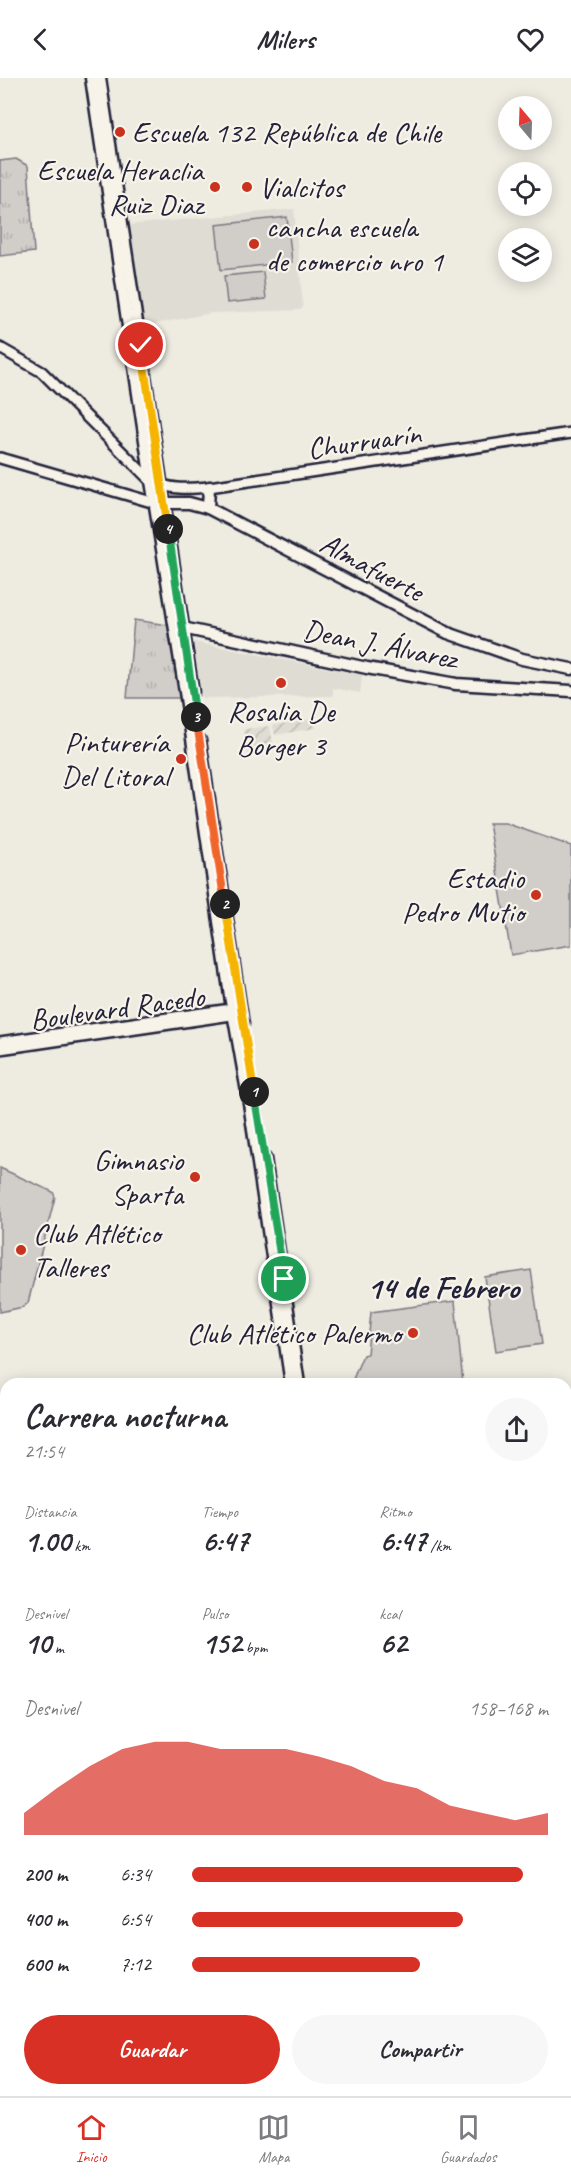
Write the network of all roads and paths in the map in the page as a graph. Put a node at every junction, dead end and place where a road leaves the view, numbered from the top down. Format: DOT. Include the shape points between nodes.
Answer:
graph roads {
  1 [pos="91,78"];
  2 [pos="100,78"];
  3 [pos="0,348"];
  4 [pos="571,433"];
  5 [pos="0,458"];
  6 [pos="151,482"];
  7 [pos="163,487"];
  8 [pos="209,487"];
  9 [pos="160,502"];
  10 [pos="208,508"];
  11 [pos="179,627"];
  12 [pos="571,669"];
  13 [pos="571,691"];
  14 [pos="237,1011"];
  15 [pos="0,1042"];
  16 [pos="0,1049"];
  17 [pos="290,1378"];
  18 [pos="298,1378"];
  1 -- 6 [label="main road"];
  2 -- 7 [label="main road"];
  3 -- 6 [label="street" via="42,372"];
  4 -- 8 [label="street, Churruarín"];
  5 -- 9 [label="street"];
  6 -- 7 [label="street, Churruarín"];
  6 -- 9 [label="main road"];
  7 -- 8 [label="street, Churruarín"];
  7 -- 9 [label="main road"];
  8 -- 10 [label="main road"];
  9 -- 10 [label="main road, Almafuerte"];
  9 -- 11 [label="main road"];
  10 -- 12 [label="main road, Almafuerte" via="448,633 522,659"];
  11 -- 13 [label="main road, Dean J. Álvarez" via="456,684"];
  11 -- 14 [label="main road"];
  14 -- 15 [label="street, Boulevard Racedo"];
  14 -- 16 [label="street, Boulevard Racedo"];
  14 -- 17 [label="main road"];
  14 -- 18 [label="main road"];
}
